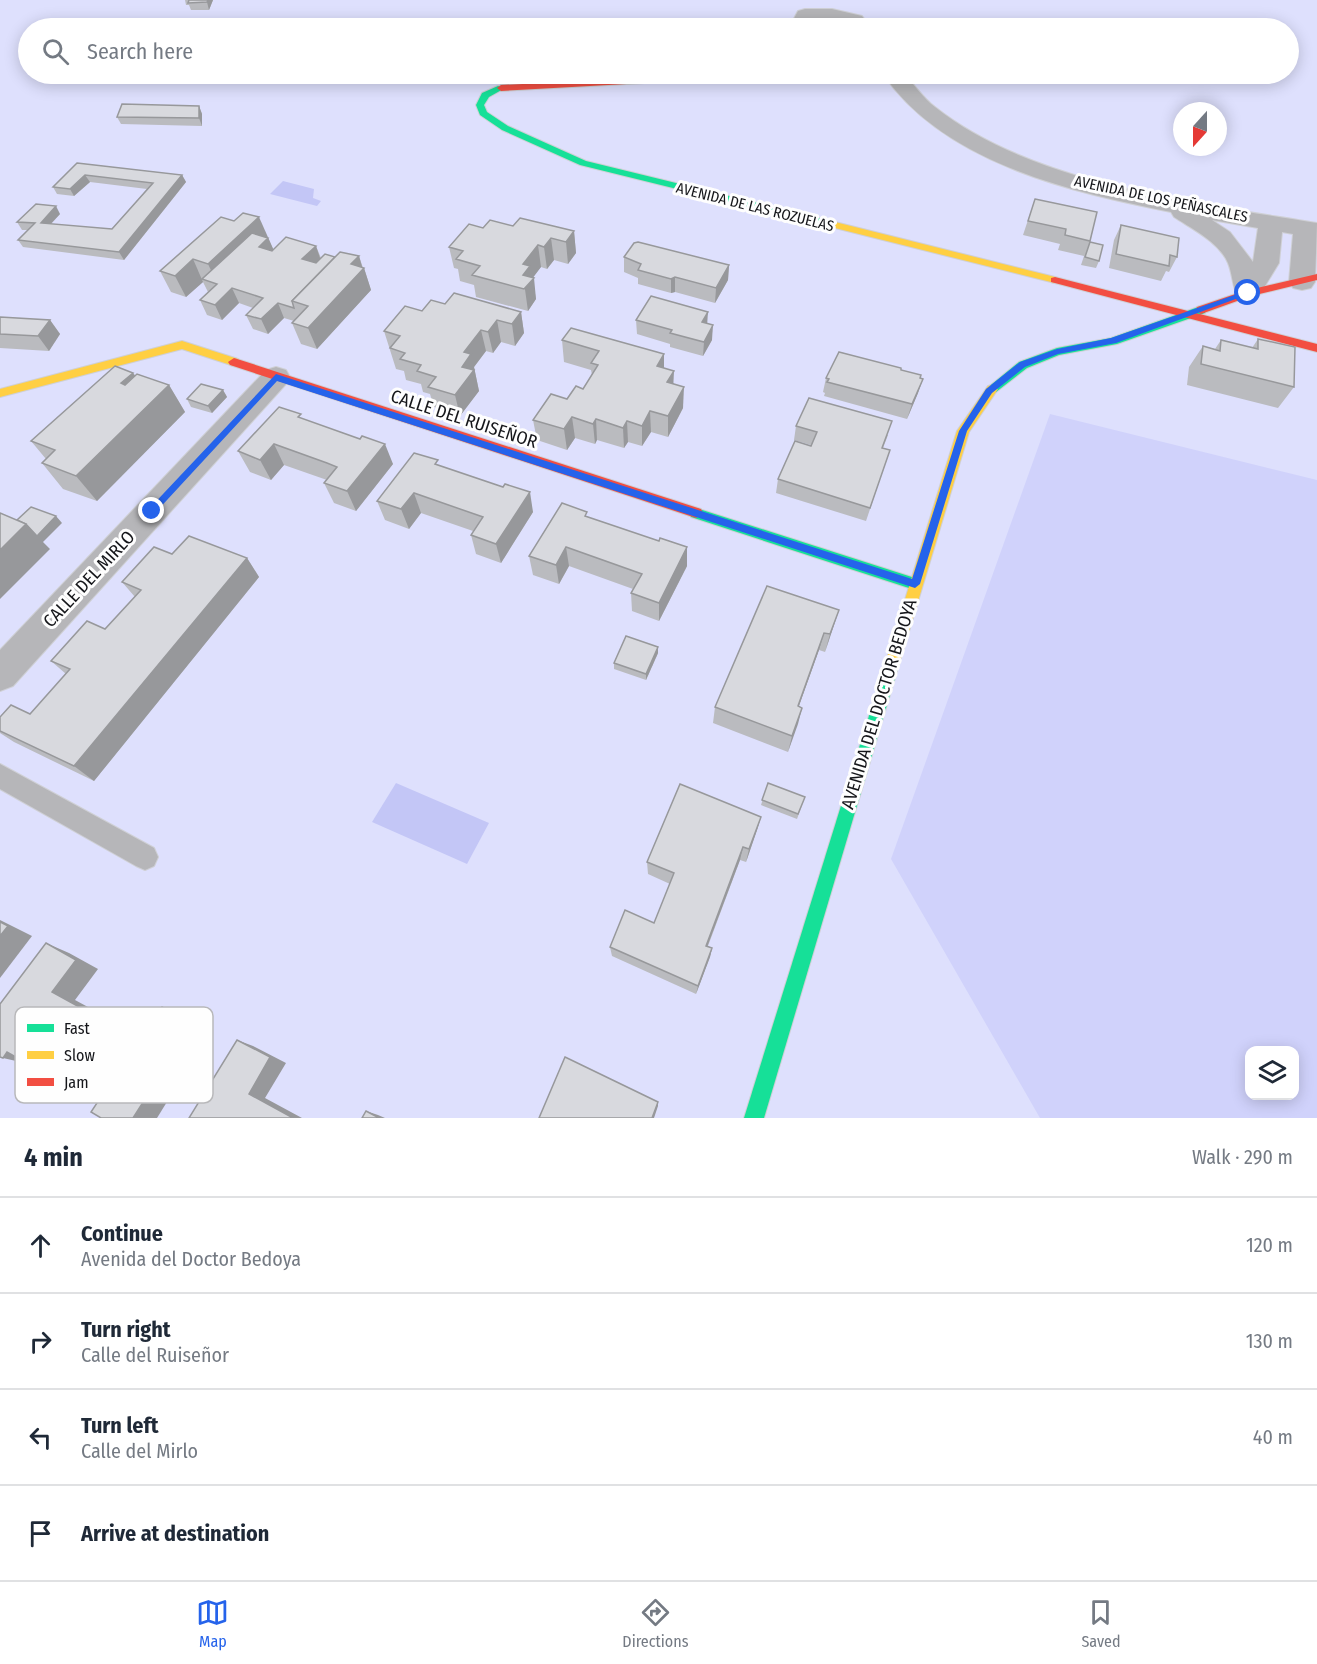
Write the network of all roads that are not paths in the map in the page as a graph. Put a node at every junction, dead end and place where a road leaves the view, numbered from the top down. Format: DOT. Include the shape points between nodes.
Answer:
graph roads {
  1 [pos="808,8"];
  2 [pos="849,15"];
  3 [pos="560,84"];
  4 [pos="900,84"];
  5 [pos="1174,206"];
  6 [pos="1271,223"];
  7 [pos="1312,230"];
  8 [pos="1309,280"];
  9 [pos="1248,293"];
  10 [pos="1190,315"];
  11 [pos="1317,348"];
  12 [pos="276,377"];
  13 [pos="0,393"];
  14 [pos="915,584"];
  15 [pos="0,675"];
  16 [pos="0,776"];
  17 [pos="145,856"];
  18 [pos="754,1118"];
  1 -- 2 [label="street"];
  3 -- 10 [label="street, AVENIDA DE LAS ROZUELAS" via="502,87 485,95 480,105 483,113 505,128 583,163"];
  4 -- 5 [label="street, AVENIDA DE LOS PEÑASCALES" via="933,117 973,141 1079,183"];
  5 -- 6 [label="street, AVENIDA DE LOS PEÑASCALES"];
  5 -- 9 [label="street" via="1221,237 1240,260"];
  6 -- 7 [label="street, AVENIDA DE LOS PEÑASCALES"];
  6 -- 9 [label="street" via="1266,263"];
  7 -- 8 [label="street, AVENIDA DEL DOCTOR BEDOYA"];
  8 -- 9 [label="street, AVENIDA DEL DOCTOR BEDOYA"];
  9 -- 10 [label="street, AVENIDA DEL DOCTOR BEDOYA"];
  10 -- 11 [label="street, AVENIDA DE LAS ROZUELAS"];
  10 -- 14 [label="street, AVENIDA DEL DOCTOR BEDOYA" via="1113,341 1057,352 1023,364 989,391 963,431"];
  12 -- 13 [label="street, CALLE DEL RUISEÑOR" via="182,345"];
  12 -- 14 [label="street, CALLE DEL RUISEÑOR"];
  12 -- 15 [label="street, CALLE DEL MIRLO"];
  14 -- 18 [label="street, AVENIDA DEL DOCTOR BEDOYA"];
  16 -- 17 [label="lane"];
}
